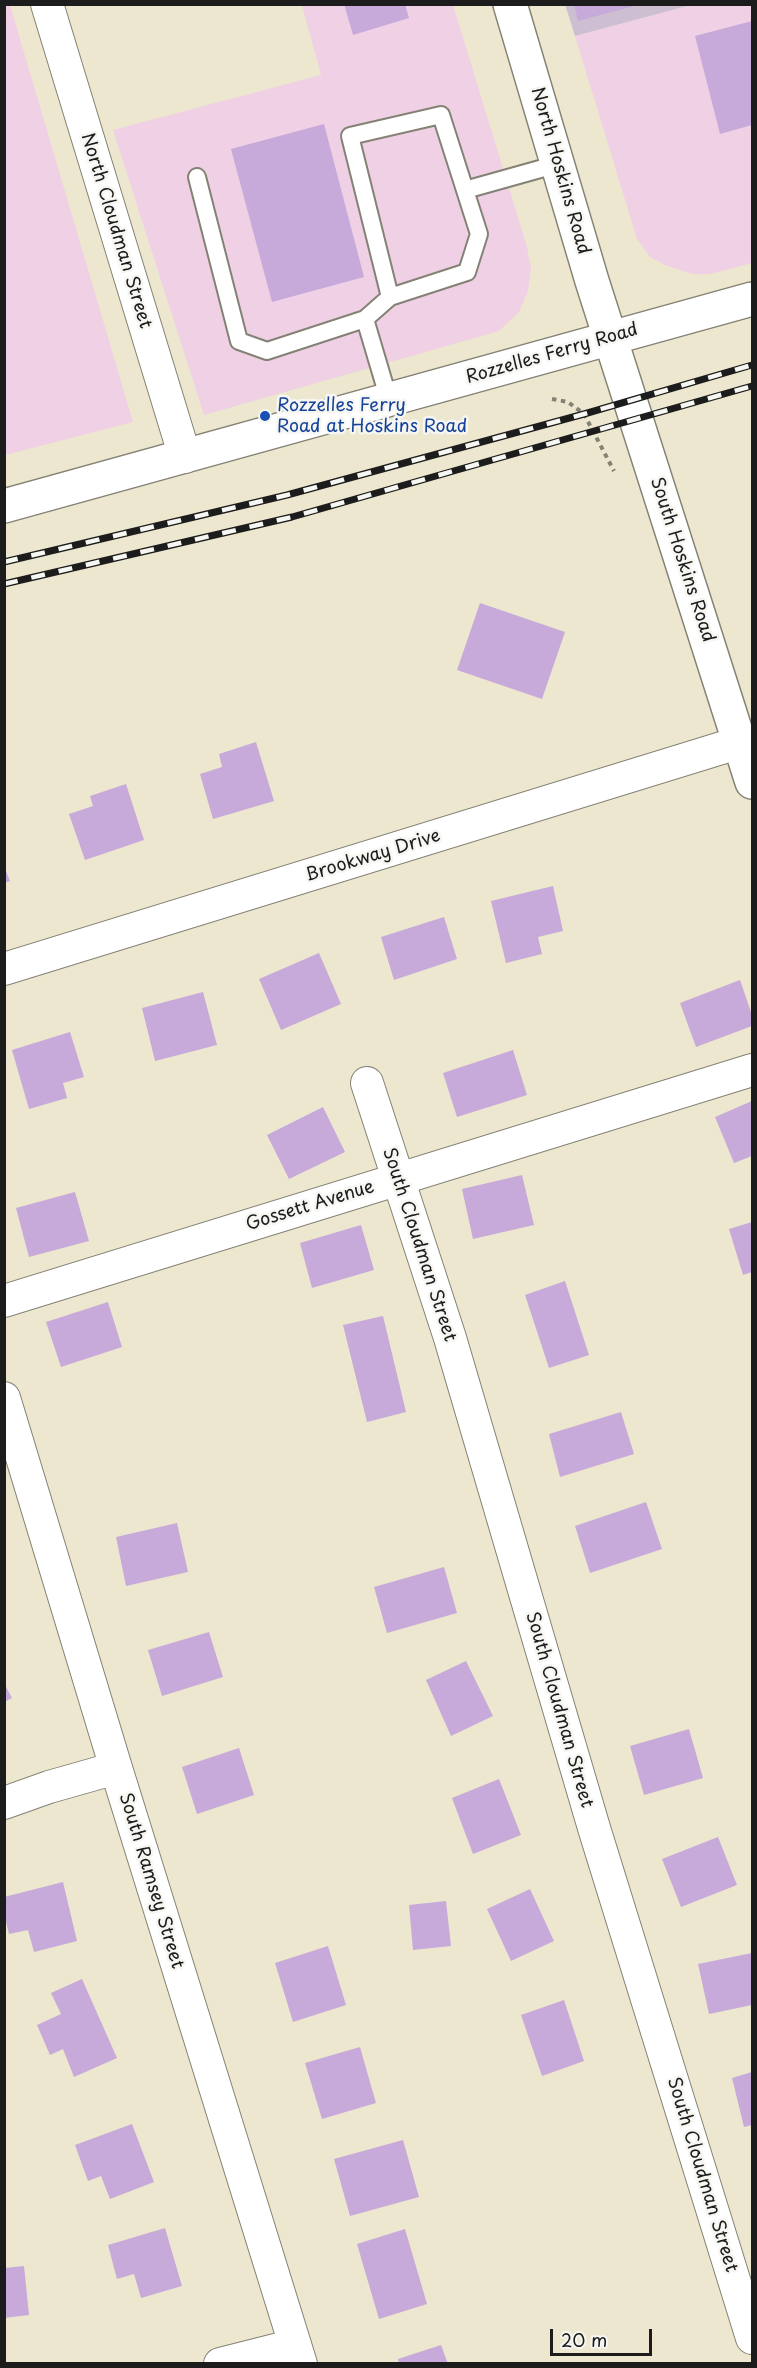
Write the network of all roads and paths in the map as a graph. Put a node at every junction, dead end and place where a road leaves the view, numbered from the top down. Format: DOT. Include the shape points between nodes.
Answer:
graph roads {
  1 [pos="47,4"];
  2 [pos="510,4"];
  3 [pos="558,164"];
  4 [pos="197,177"];
  5 [pos="465,190"];
  6 [pos="390,297"];
  7 [pos="753,298"];
  8 [pos="365,319"];
  9 [pos="610,338"];
  10 [pos="552,399"];
  11 [pos="390,400"];
  12 [pos="185,458"];
  13 [pos="614,471"];
  14 [pos="4,506"];
  15 [pos="741,742"];
  16 [pos="753,782"];
  17 [pos="4,969"];
  18 [pos="753,1070"];
  19 [pos="367,1083"];
  20 [pos="397,1179"];
  21 [pos="4,1301"];
  22 [pos="4,1398"];
  23 [pos="116,1768"];
  24 [pos="4,1803"];
  25 [pos="753,2338"];
  26 [pos="298,2354"];
  27 [pos="220,2364"];
  1 -- 12 [label="street, North Cloudman Street"];
  2 -- 3 [label="street, North Hoskins Road"];
  3 -- 5 [label="lane"];
  3 -- 9 [label="street, North Hoskins Road"];
  4 -- 8 [label="lane" via="239,341 267,351"];
  5 -- 6 [label="lane" via="479,234 467,272"];
  5 -- 6 [label="lane" via="441,115 350,136"];
  6 -- 8 [label="lane"];
  7 -- 9 [label="street, Rozzelles Ferry Road"];
  8 -- 11 [label="lane"];
  9 -- 11 [label="street, Rozzelles Ferry Road"];
  9 -- 15 [label="street, South Hoskins Road"];
  10 -- 13 [label="path" via="568,402 584,414"];
  11 -- 12 [label="street, Rozzelles Ferry Road"];
  12 -- 14 [label="street, Rozzelles Ferry Road"];
  15 -- 16 [label="street, South Hoskins Road"];
  15 -- 17 [label="street, Brookway Drive"];
  18 -- 20 [label="street, Gossett Avenue"];
  19 -- 20 [label="street, South Cloudman Street"];
  20 -- 21 [label="street, Gossett Avenue"];
  20 -- 25 [label="street, South Cloudman Street" via="450,1338 594,1828"];
  22 -- 23 [label="street, South Ramsey Street"];
  23 -- 24 [label="street"];
  23 -- 26 [label="street, South Ramsey Street"];
  26 -- 27 [label="street"];
}
